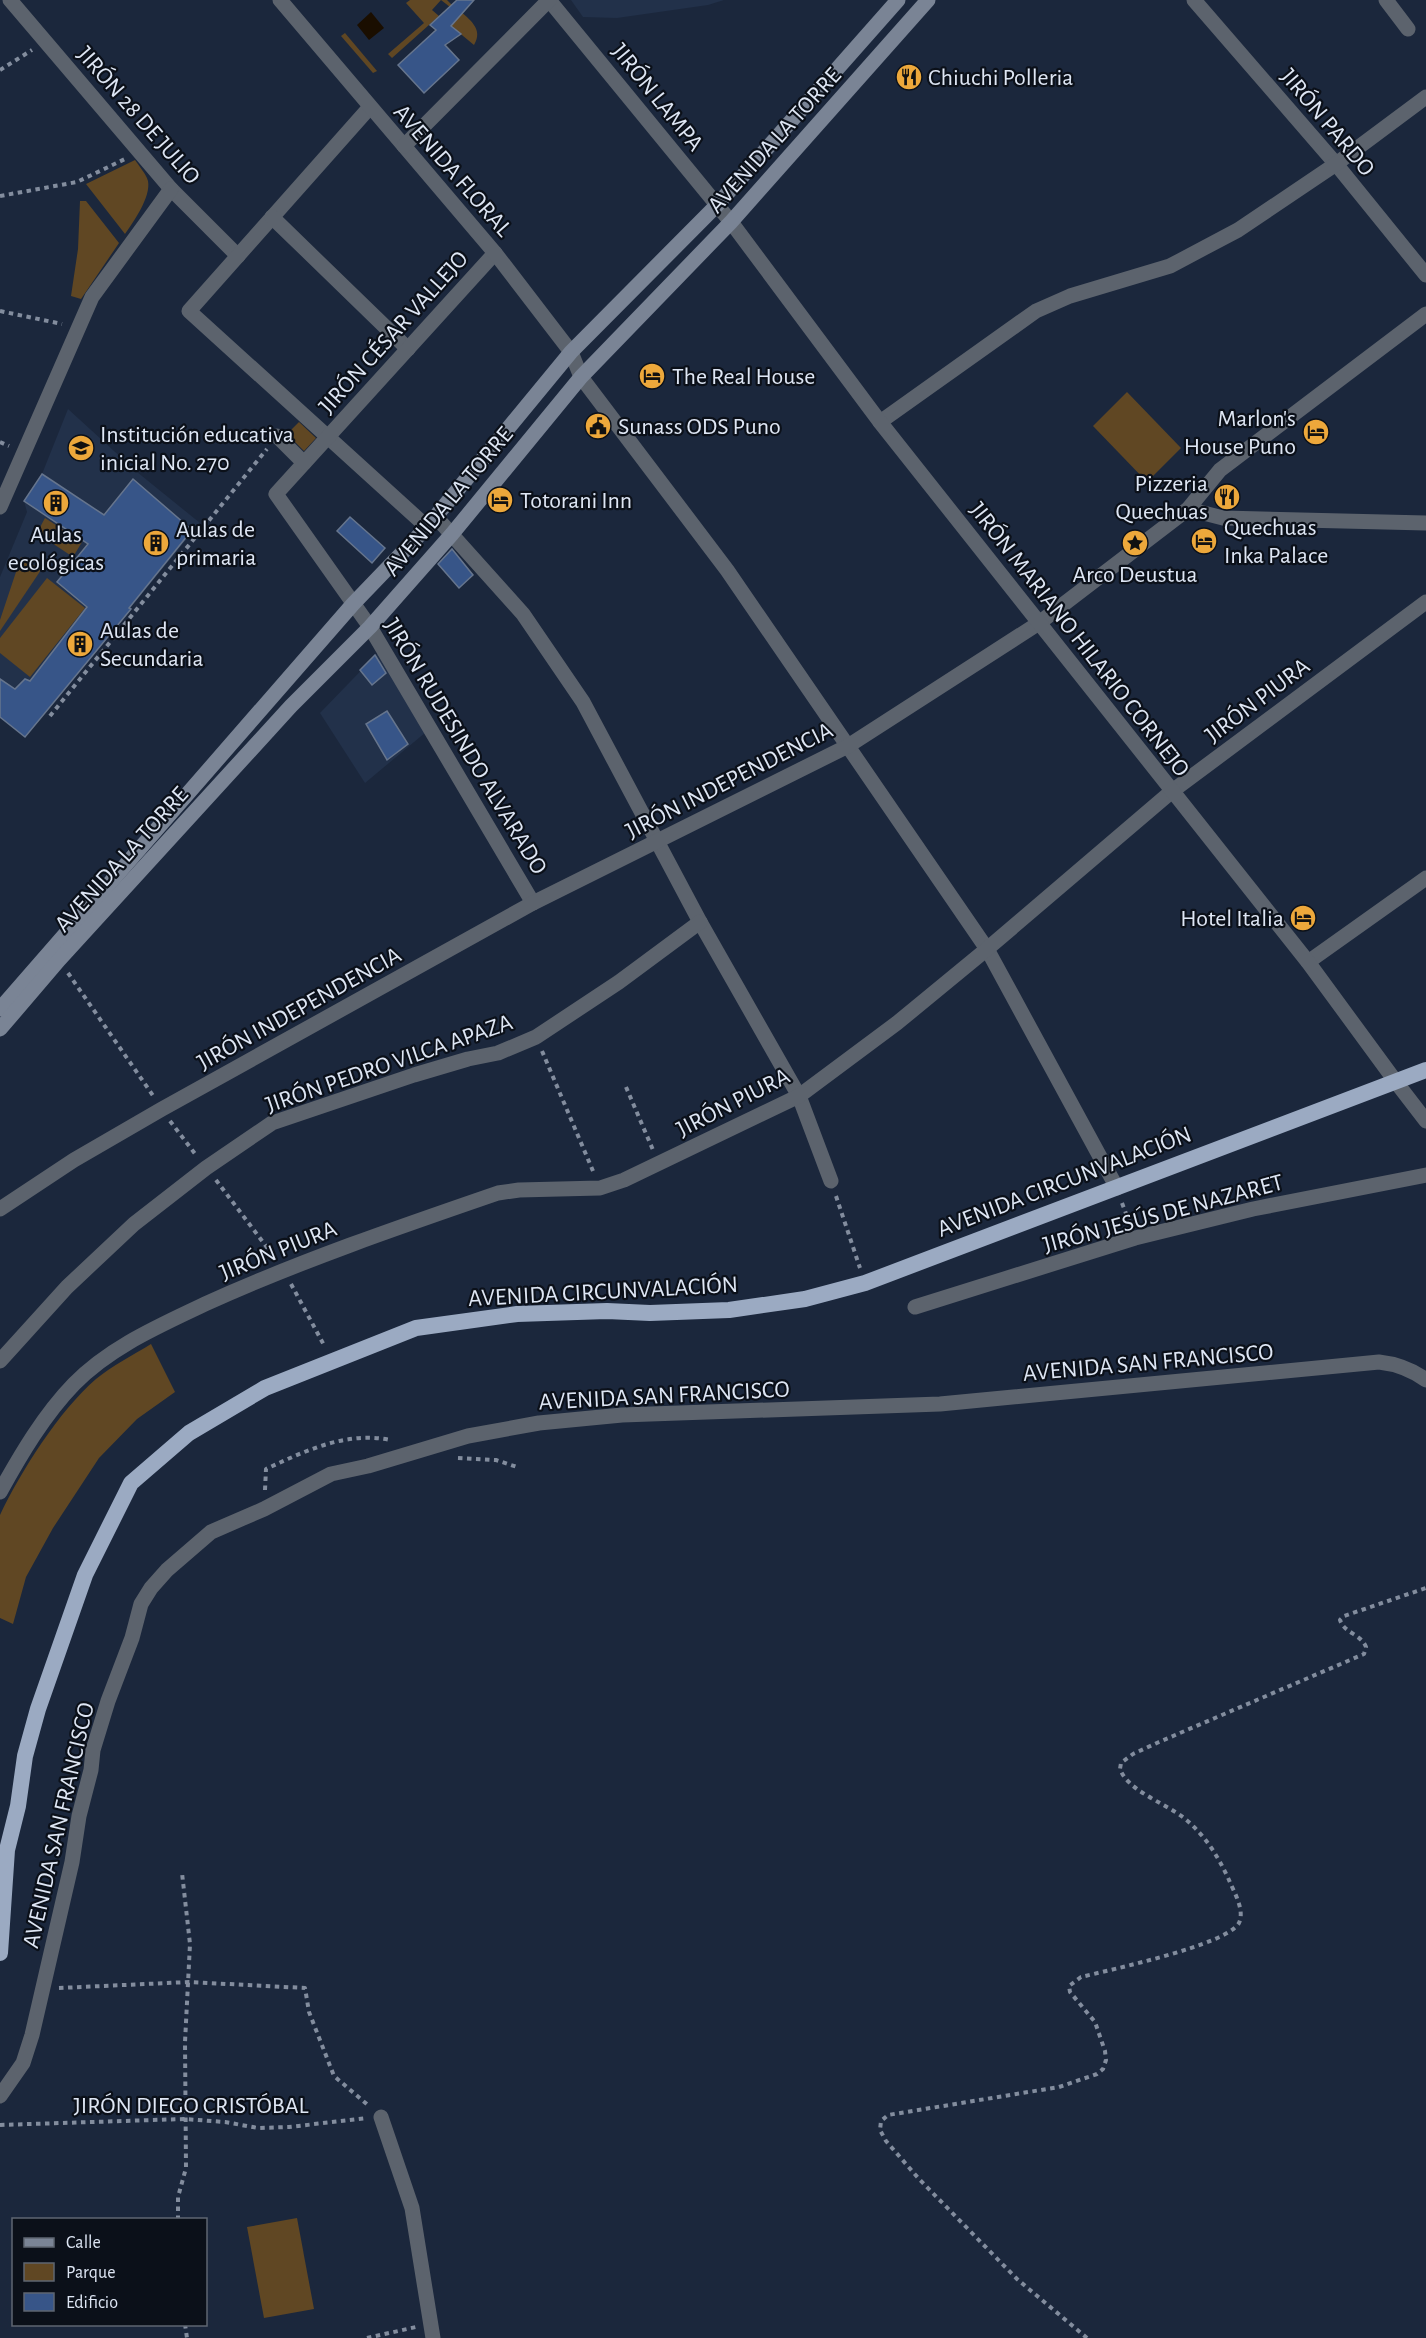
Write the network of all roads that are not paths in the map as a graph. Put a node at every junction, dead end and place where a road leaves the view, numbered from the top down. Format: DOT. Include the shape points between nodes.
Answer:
graph roads {
  1 [pos="9,0"];
  2 [pos="280,0"];
  3 [pos="549,0"];
  4 [pos="898,0"];
  5 [pos="928,0"];
  6 [pos="1195,0"];
  7 [pos="1386,0"];
  8 [pos="1408,29"];
  9 [pos="1426,97"];
  10 [pos="370,107"];
  11 [pos="404,146"];
  12 [pos="1336,164"];
  13 [pos="171,189"];
  14 [pos="717,205"];
  15 [pos="272,217"];
  16 [pos="731,222"];
  17 [pos="495,253"];
  18 [pos="238,255"];
  19 [pos="1426,275"];
  20 [pos="1426,314"];
  21 [pos="408,349"];
  22 [pos="571,352"];
  23 [pos="581,377"];
  24 [pos="880,422"];
  25 [pos="277,436"];
  26 [pos="328,437"];
  27 [pos="304,463"];
  28 [pos="276,494"];
  29 [pos="0,507"];
  30 [pos="1188,509"];
  31 [pos="431,522"];
  32 [pos="1426,523"];
  33 [pos="452,534"];
  34 [pos="1426,602"];
  35 [pos="353,604"];
  36 [pos="1039,623"];
  37 [pos="370,627"];
  38 [pos="848,746"];
  39 [pos="1171,792"];
  40 [pos="657,841"];
  41 [pos="1426,878"];
  42 [pos="533,903"];
  43 [pos="700,922"];
  44 [pos="987,950"];
  45 [pos="1308,962"];
  46 [pos="0,1009"];
  47 [pos="0,1029"];
  48 [pos="1426,1070"];
  49 [pos="1396,1082"];
  50 [pos="799,1096"];
  51 [pos="1426,1121"];
  52 [pos="1426,1175"];
  53 [pos="831,1181"];
  54 [pos="1117,1188"];
  55 [pos="0,1209"];
  56 [pos="915,1307"];
  57 [pos="0,1361"];
  58 [pos="1426,1380"];
  59 [pos="0,1492"];
  60 [pos="0,1953"];
  61 [pos="0,2096"];
  62 [pos="381,2116"];
  63 [pos="431,2331"];
  1 -- 13 [label="street, JIRÓN 28 DE JULIO"];
  2 -- 10 [label="street, AVENIDA FLORAL"];
  3 -- 11 [label="street"];
  3 -- 14 [label="street, JIRÓN LAMPA"];
  4 -- 14 [label="main road, AVENIDA LA TORRE"];
  5 -- 16 [label="main road, AVENIDA LA TORRE"];
  6 -- 12 [label="street, JIRÓN PARDO"];
  7 -- 8 [label="street"];
  9 -- 12 [label="street"];
  10 -- 11 [label="street, AVENIDA FLORAL"];
  10 -- 15 [label="street"];
  11 -- 17 [label="street, AVENIDA FLORAL"];
  12 -- 19 [label="street, JIRÓN PARDO"];
  12 -- 24 [label="street" via="1238,230 1170,266 1036,310"];
  13 -- 18 [label="street, JIRÓN 28 DE JULIO"];
  13 -- 29 [label="street" via="92,297"];
  14 -- 16 [label="street, JIRÓN LAMPA"];
  14 -- 22 [label="main road, AVENIDA LA TORRE"];
  15 -- 18 [label="street"];
  15 -- 21 [label="street"];
  16 -- 23 [label="main road, AVENIDA LA TORRE"];
  16 -- 24 [label="street, JIRÓN MARIANO HILARIO CORNEJO"];
  17 -- 21 [label="street, JIRÓN CÉSAR VALLEJO"];
  17 -- 22 [label="street, AVENIDA FLORAL"];
  18 -- 26 [label="street" via="189,311"];
  20 -- 30 [label="street, JIRÓN INDEPENDENCIA" via="1220,470"];
  21 -- 26 [label="street, JIRÓN CÉSAR VALLEJO"];
  22 -- 23 [label="street, AVENIDA FLORAL"];
  22 -- 31 [label="main road, AVENIDA LA TORRE"];
  23 -- 33 [label="main road, AVENIDA LA TORRE"];
  23 -- 38 [label="street, AVENIDA FLORAL" via="727,570"];
  24 -- 36 [label="street, JIRÓN MARIANO HILARIO CORNEJO"];
  25 -- 27 [label="street"];
  26 -- 27 [label="street, JIRÓN CÉSAR VALLEJO"];
  26 -- 31 [label="street"];
  27 -- 28 [label="street, JIRÓN CÉSAR VALLEJO"];
  28 -- 35 [label="street, JIRÓN RUDESINDO ALVARADO"];
  30 -- 32 [label="street" via="1223,518"];
  30 -- 36 [label="street, JIRÓN INDEPENDENCIA"];
  31 -- 33 [label="street"];
  31 -- 35 [label="main road, AVENIDA LA TORRE"];
  33 -- 37 [label="main road, AVENIDA LA TORRE"];
  33 -- 40 [label="street" via="523,614 563,670"];
  34 -- 39 [label="street, JIRÓN PIURA"];
  35 -- 37 [label="street, JIRÓN RUDESINDO ALVARADO"];
  35 -- 46 [label="main road, AVENIDA LA TORRE"];
  36 -- 38 [label="street, JIRÓN INDEPENDENCIA"];
  36 -- 39 [label="street, JIRÓN MARIANO HILARIO CORNEJO"];
  37 -- 42 [label="street, JIRÓN RUDESINDO ALVARADO"];
  37 -- 47 [label="main road, AVENIDA LA TORRE" via="291,706"];
  38 -- 40 [label="street, JIRÓN INDEPENDENCIA"];
  38 -- 44 [label="street, AVENIDA FLORAL"];
  39 -- 44 [label="street, JIRÓN PIURA"];
  39 -- 45 [label="street, JIRÓN MARIANO HILARIO CORNEJO"];
  40 -- 42 [label="street, JIRÓN INDEPENDENCIA"];
  40 -- 43 [label="street"];
  41 -- 45 [label="street"];
  42 -- 55 [label="street, JIRÓN INDEPENDENCIA" via="162,1109"];
  43 -- 50 [label="street"];
  43 -- 57 [label="street, JIRÓN PEDRO VILCA APAZA" via="610,989 536,1037 498,1053 414,1075 272,1123 134,1224 67,1287"];
  44 -- 50 [label="street, JIRÓN PIURA"];
  44 -- 54 [label="street, AVENIDA FLORAL"];
  45 -- 49 [label="street, JIRÓN MARIANO HILARIO CORNEJO"];
  48 -- 49 [label="highway, AVENIDA CIRCUNVALACIÓN"];
  49 -- 51 [label="street"];
  49 -- 54 [label="highway, AVENIDA CIRCUNVALACIÓN"];
  50 -- 53 [label="street"];
  50 -- 59 [label="street, JIRÓN PIURA" via="600,1188 498,1193 284,1270 158,1326 116,1350 74,1383 36,1433"];
  52 -- 56 [label="street, JIRÓN JESÚS DE NAZARET" via="1253,1209 1135,1238"];
  54 -- 60 [label="highway, AVENIDA CIRCUNVALACIÓN" via="865,1283 805,1299 729,1310 517,1314 416,1328 265,1388 189,1433 131,1483 85,1575 25,1756 8,1850"];
  58 -- 61 [label="street, AVENIDA SAN FRANCISCO" via="1412,1370 1379,1362 940,1404 622,1415 539,1423 468,1436 331,1474 211,1532 167,1570 141,1604 93,1750 72,1862 23,2063"];
  62 -- 63 [label="street" via="412,2208"];
}
